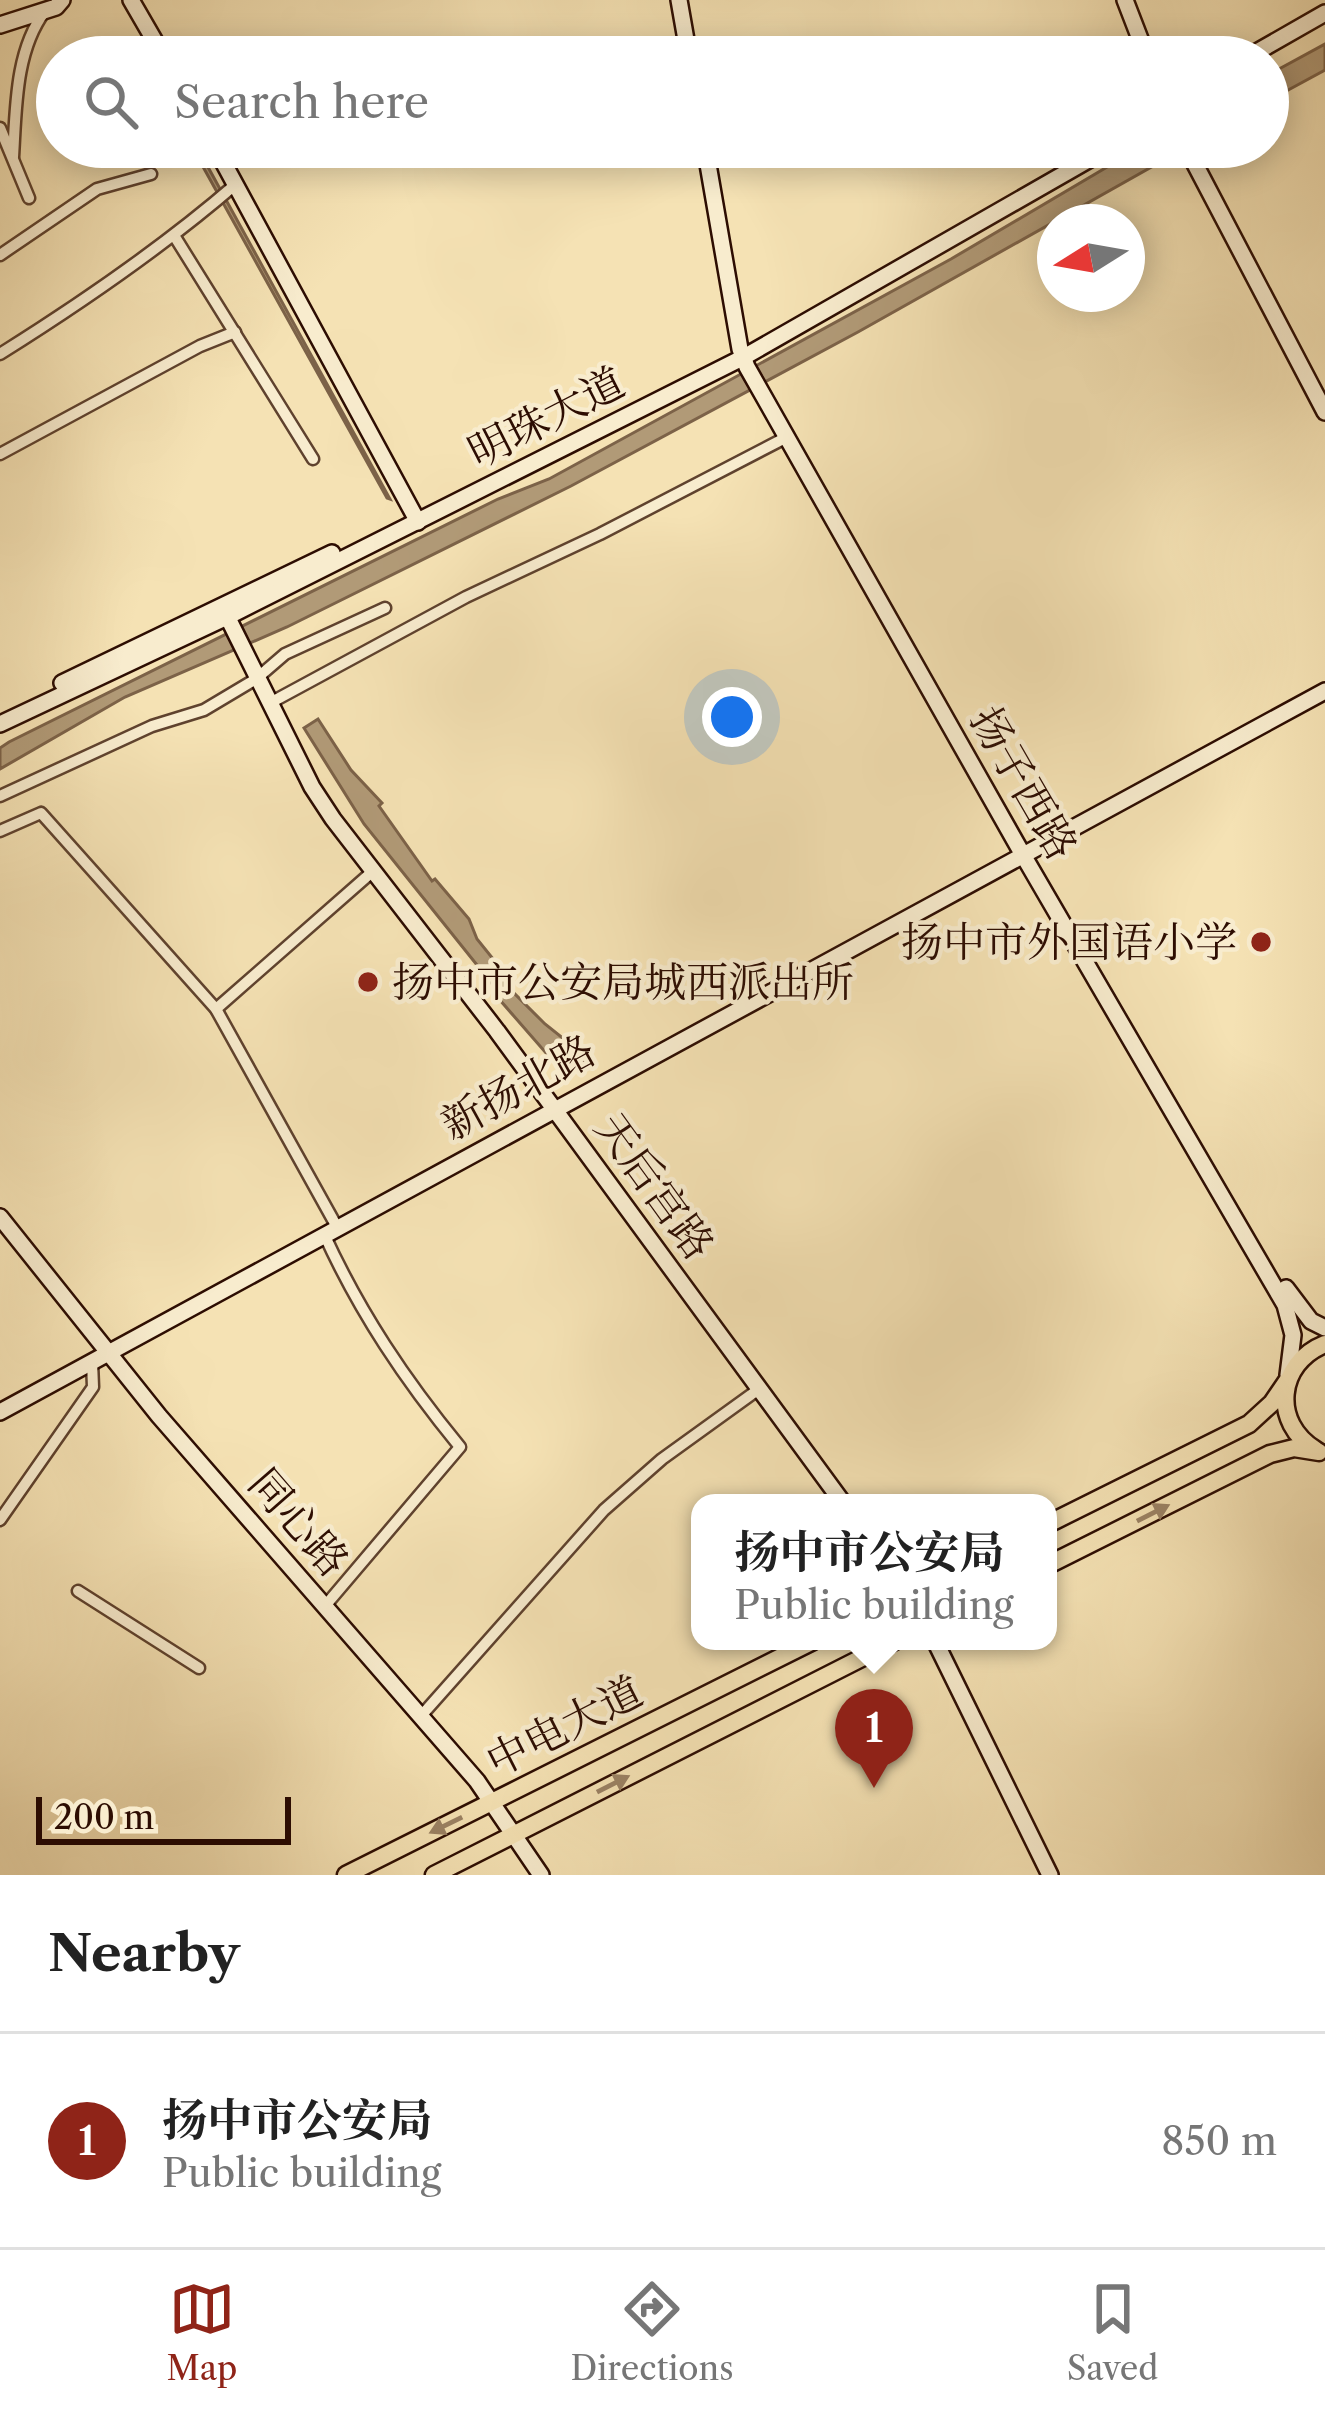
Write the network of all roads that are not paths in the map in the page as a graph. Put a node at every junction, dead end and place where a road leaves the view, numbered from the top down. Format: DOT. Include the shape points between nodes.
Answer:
graph roads {
  1 [pos="62,0"];
  2 [pos="131,0"];
  3 [pos="679,0"];
  4 [pos="688,0"];
  5 [pos="1125,0"];
  6 [pos="1311,0"];
  7 [pos="45,11"];
  8 [pos="1323,18"];
  9 [pos="0,25"];
  10 [pos="152,36"];
  11 [pos="685,36"];
  12 [pos="694,36"];
  13 [pos="1139,36"];
  14 [pos="1288,36"];
  15 [pos="1289,42"];
  16 [pos="0,128"];
  17 [pos="13,157"];
  18 [pos="225,168"];
  19 [pos="709,168"];
  20 [pos="717,168"];
  21 [pos="1057,168"];
  22 [pos="1075,168"];
  23 [pos="1196,168"];
  24 [pos="151,174"];
  25 [pos="234,186"];
  26 [pos="29,198"];
  27 [pos="175,237"];
  28 [pos="0,255"];
  29 [pos="236,332"];
  30 [pos="0,354"];
  31 [pos="748,356"];
  32 [pos="765,391"];
  33 [pos="1325,412"];
  34 [pos="787,437"];
  35 [pos="0,454"];
  36 [pos="313,459"];
  37 [pos="416,518"];
  38 [pos="385,608"];
  39 [pos="226,616"];
  40 [pos="256,679"];
  41 [pos="1325,691"];
  42 [pos="270,703"];
  43 [pos="0,713"];
  44 [pos="0,724"];
  45 [pos="0,796"];
  46 [pos="0,832"];
  47 [pos="1027,854"];
  48 [pos="372,872"];
  49 [pos="216,1009"];
  50 [pos="554,1108"];
  51 [pos="0,1217"];
  52 [pos="330,1231"];
  53 [pos="1325,1328"];
  54 [pos="1325,1344"];
  55 [pos="109,1353"];
  56 [pos="92,1362"];
  57 [pos="1287,1381"];
  58 [pos="759,1389"];
  59 [pos="0,1412"];
  60 [pos="1322,1453"];
  61 [pos="836,1494"];
  62 [pos="0,1520"];
  63 [pos="1057,1520"];
  64 [pos="1057,1560"];
  65 [pos="78,1591"];
  66 [pos="325,1606"];
  67 [pos="795,1650"];
  68 [pos="877,1650"];
  69 [pos="939,1650"];
  70 [pos="199,1667"];
  71 [pos="421,1716"];
  72 [pos="493,1802"];
  73 [pos="516,1833"];
  74 [pos="346,1875"];
  75 [pos="434,1875"];
  76 [pos="541,1875"];
  77 [pos="1050,1875"];
  1 -- 7 [label="main road"];
  2 -- 10 [label="main road"];
  3 -- 11 [label="main road"];
  4 -- 12 [label="main road"];
  5 -- 13 [label="main road"];
  6 -- 8 [label="street"];
  7 -- 9 [label="main road"];
  7 -- 17 [label="street" via="26,51"];
  8 -- 14 [label="main road"];
  8 -- 15 [label="main road"];
  16 -- 17 [label="street"];
  17 -- 26 [label="street"];
  18 -- 25 [label="main road"];
  19 -- 31 [label="main road"];
  20 -- 31 [label="main road"];
  21 -- 31 [label="main road, 明珠大道"];
  22 -- 31 [label="main road, 明珠大道"];
  23 -- 33 [label="main road"];
  24 -- 28 [label="street" via="97,189"];
  25 -- 27 [label="street"];
  25 -- 37 [label="main road"];
  27 -- 29 [label="street"];
  27 -- 30 [label="street"];
  29 -- 35 [label="street"];
  29 -- 36 [label="street"];
  31 -- 32 [label="main road, 扬子西路"];
  31 -- 37 [label="main road, 明珠大道"];
  32 -- 34 [label="main road, 扬子西路"];
  32 -- 47 [label="main road, 扬子西路"];
  34 -- 42 [label="street"];
  34 -- 47 [label="main road, 扬子西路"];
  37 -- 39 [label="main road, 明珠大道"];
  38 -- 40 [label="street" via="285,654"];
  39 -- 40 [label="main road, 天后宫路"];
  39 -- 43 [label="main road, 明珠大道"];
  39 -- 44 [label="main road, 明珠大道"];
  40 -- 42 [label="main road, 天后宫路"];
  40 -- 45 [label="street" via="204,710"];
  41 -- 47 [label="main road, 新扬北路"];
  42 -- 48 [label="main road, 天后宫路" via="312,787"];
  46 -- 49 [label="street" via="41,814"];
  47 -- 50 [label="main road, 新扬北路"];
  47 -- 53 [label="main road, 扬子西路" via="1294,1303"];
  47 -- 57 [label="main road, 扬子西路" via="1285,1305 1293,1335"];
  48 -- 49 [label="street"];
  48 -- 50 [label="main road, 天后宫路"];
  49 -- 52 [label="street"];
  50 -- 52 [label="main road, 新扬北路"];
  50 -- 58 [label="main road, 天后宫路"];
  51 -- 55 [label="main road, 同心路"];
  52 -- 55 [label="main road, 新扬北路"];
  52 -- 66 [label="street" via="347,1284 390,1358 460,1447"];
  54 -- 57 [label="main road" via="1305,1354"];
  55 -- 56 [label="main road, 新扬北路"];
  55 -- 66 [label="main road, 同心路"];
  56 -- 59 [label="main road, 新扬北路"];
  56 -- 62 [label="street" via="93,1388"];
  57 -- 60 [label="main road" via="1293,1430"];
  57 -- 63 [label="main road" via="1249,1424"];
  58 -- 61 [label="main road, 天后宫路"];
  58 -- 71 [label="street" via="604,1510"];
  64 -- 60 [label="main road, one-way" via="1270,1454"];
  65 -- 70 [label="street"];
  66 -- 71 [label="main road, 同心路"];
  67 -- 72 [label="main road, 中电大道"];
  73 -- 68 [label="main road, 中电大道, one-way"];
  69 -- 77 [label="main road"];
  71 -- 72 [label="main road, 同心路"];
  72 -- 73 [label="main road, 同心路"];
  72 -- 74 [label="main road, 中电大道, one-way"];
  73 -- 75 [label="main road, 中电大道"];
  73 -- 76 [label="main road, 同心路"];
}
